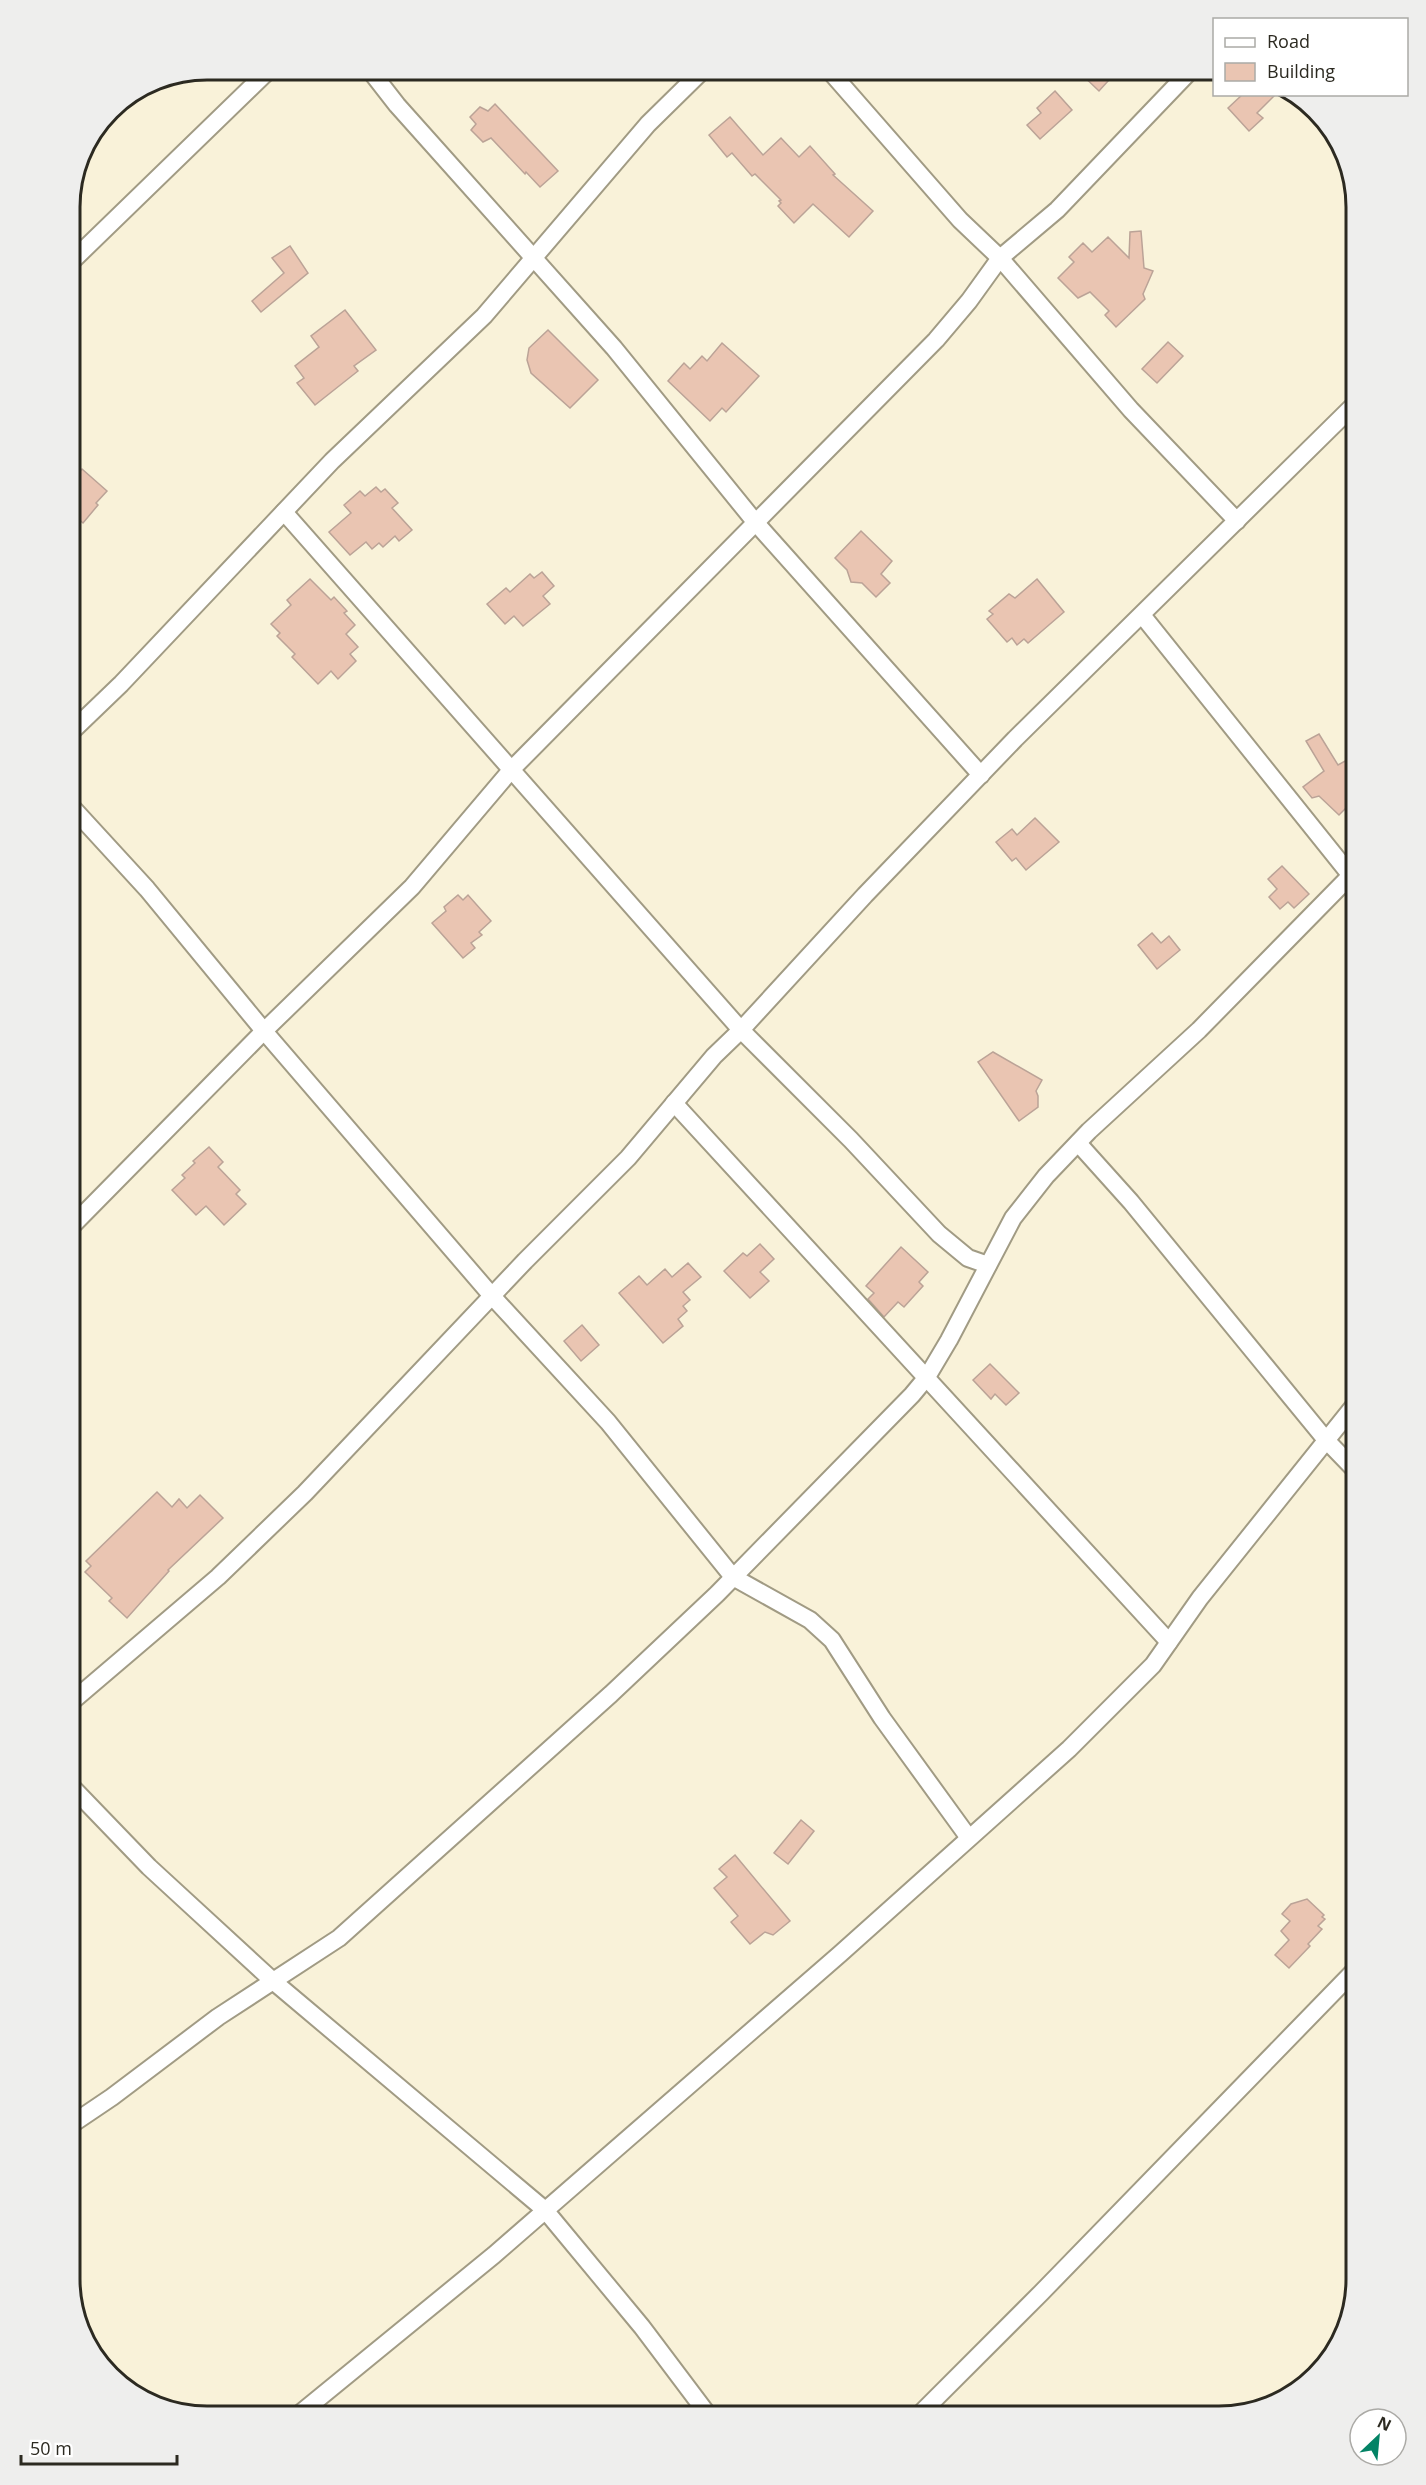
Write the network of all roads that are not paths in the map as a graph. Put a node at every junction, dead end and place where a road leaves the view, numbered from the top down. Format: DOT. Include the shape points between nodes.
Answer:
graph roads {
  1 [pos="259,80"];
  2 [pos="378,80"];
  3 [pos="693,80"];
  4 [pos="838,80"];
  5 [pos="1181,80"];
  6 [pos="80,253"];
  7 [pos="1000,258"];
  8 [pos="533,259"];
  9 [pos="1346,413"];
  10 [pos="284,512"];
  11 [pos="1237,521"];
  12 [pos="756,523"];
  13 [pos="1142,615"];
  14 [pos="80,723"];
  15 [pos="512,769"];
  16 [pos="981,775"];
  17 [pos="80,816"];
  18 [pos="1346,865"];
  19 [pos="1346,885"];
  20 [pos="741,1030"];
  21 [pos="264,1031"];
  22 [pos="674,1103"];
  23 [pos="1078,1143"];
  24 [pos="80,1218"];
  25 [pos="988,1265"];
  26 [pos="492,1296"];
  27 [pos="927,1377"];
  28 [pos="1346,1415"];
  29 [pos="1326,1440"];
  30 [pos="1346,1461"];
  31 [pos="733,1577"];
  32 [pos="1169,1642"];
  33 [pos="80,1695"];
  34 [pos="80,1795"];
  35 [pos="969,1838"];
  36 [pos="1346,1979"];
  37 [pos="273,1981"];
  38 [pos="80,2119"];
  39 [pos="545,2210"];
  40 [pos="310,2405"];
  41 [pos="701,2405"];
  42 [pos="928,2406"];
  1 -- 6 [label="street"];
  2 -- 8 [label="street"];
  3 -- 8 [label="street" via="648,124"];
  4 -- 7 [label="street" via="960,220"];
  5 -- 7 [label="street" via="1057,210"];
  7 -- 11 [label="street" via="1131,410"];
  7 -- 12 [label="street" via="936,339"];
  8 -- 10 [label="street" via="484,316"];
  8 -- 12 [label="street" via="614,348"];
  9 -- 11 [label="street"];
  10 -- 14 [label="street"];
  10 -- 15 [label="street"];
  11 -- 13 [label="street"];
  12 -- 15 [label="street"];
  12 -- 16 [label="street"];
  13 -- 16 [label="street"];
  13 -- 18 [label="street"];
  15 -- 20 [label="street"];
  15 -- 21 [label="street" via="412,887"];
  16 -- 20 [label="street"];
  17 -- 21 [label="street" via="147,889"];
  19 -- 23 [label="street"];
  20 -- 22 [label="street"];
  20 -- 25 [label="street" via="852,1140 939,1234 968,1257"];
  21 -- 24 [label="street"];
  21 -- 26 [label="street"];
  22 -- 26 [label="street" via="628,1158"];
  22 -- 27 [label="street"];
  23 -- 25 [label="street" via="1013,1218"];
  23 -- 29 [label="street"];
  25 -- 27 [label="street"];
  26 -- 31 [label="street" via="608,1422"];
  26 -- 33 [label="street" via="305,1493 218,1577"];
  27 -- 31 [label="street"];
  27 -- 32 [label="street"];
  28 -- 29 [label="street"];
  29 -- 30 [label="street"];
  29 -- 32 [label="street"];
  31 -- 35 [label="street" via="810,1620 832,1640 882,1718"];
  31 -- 37 [label="street" via="611,1694 339,1938"];
  32 -- 35 [label="street" via="1153,1665 1069,1749"];
  34 -- 37 [label="street" via="149,1867"];
  35 -- 39 [label="street"];
  36 -- 42 [label="street"];
  37 -- 38 [label="street"];
  37 -- 39 [label="street"];
  39 -- 40 [label="street"];
  39 -- 41 [label="street"];
}
